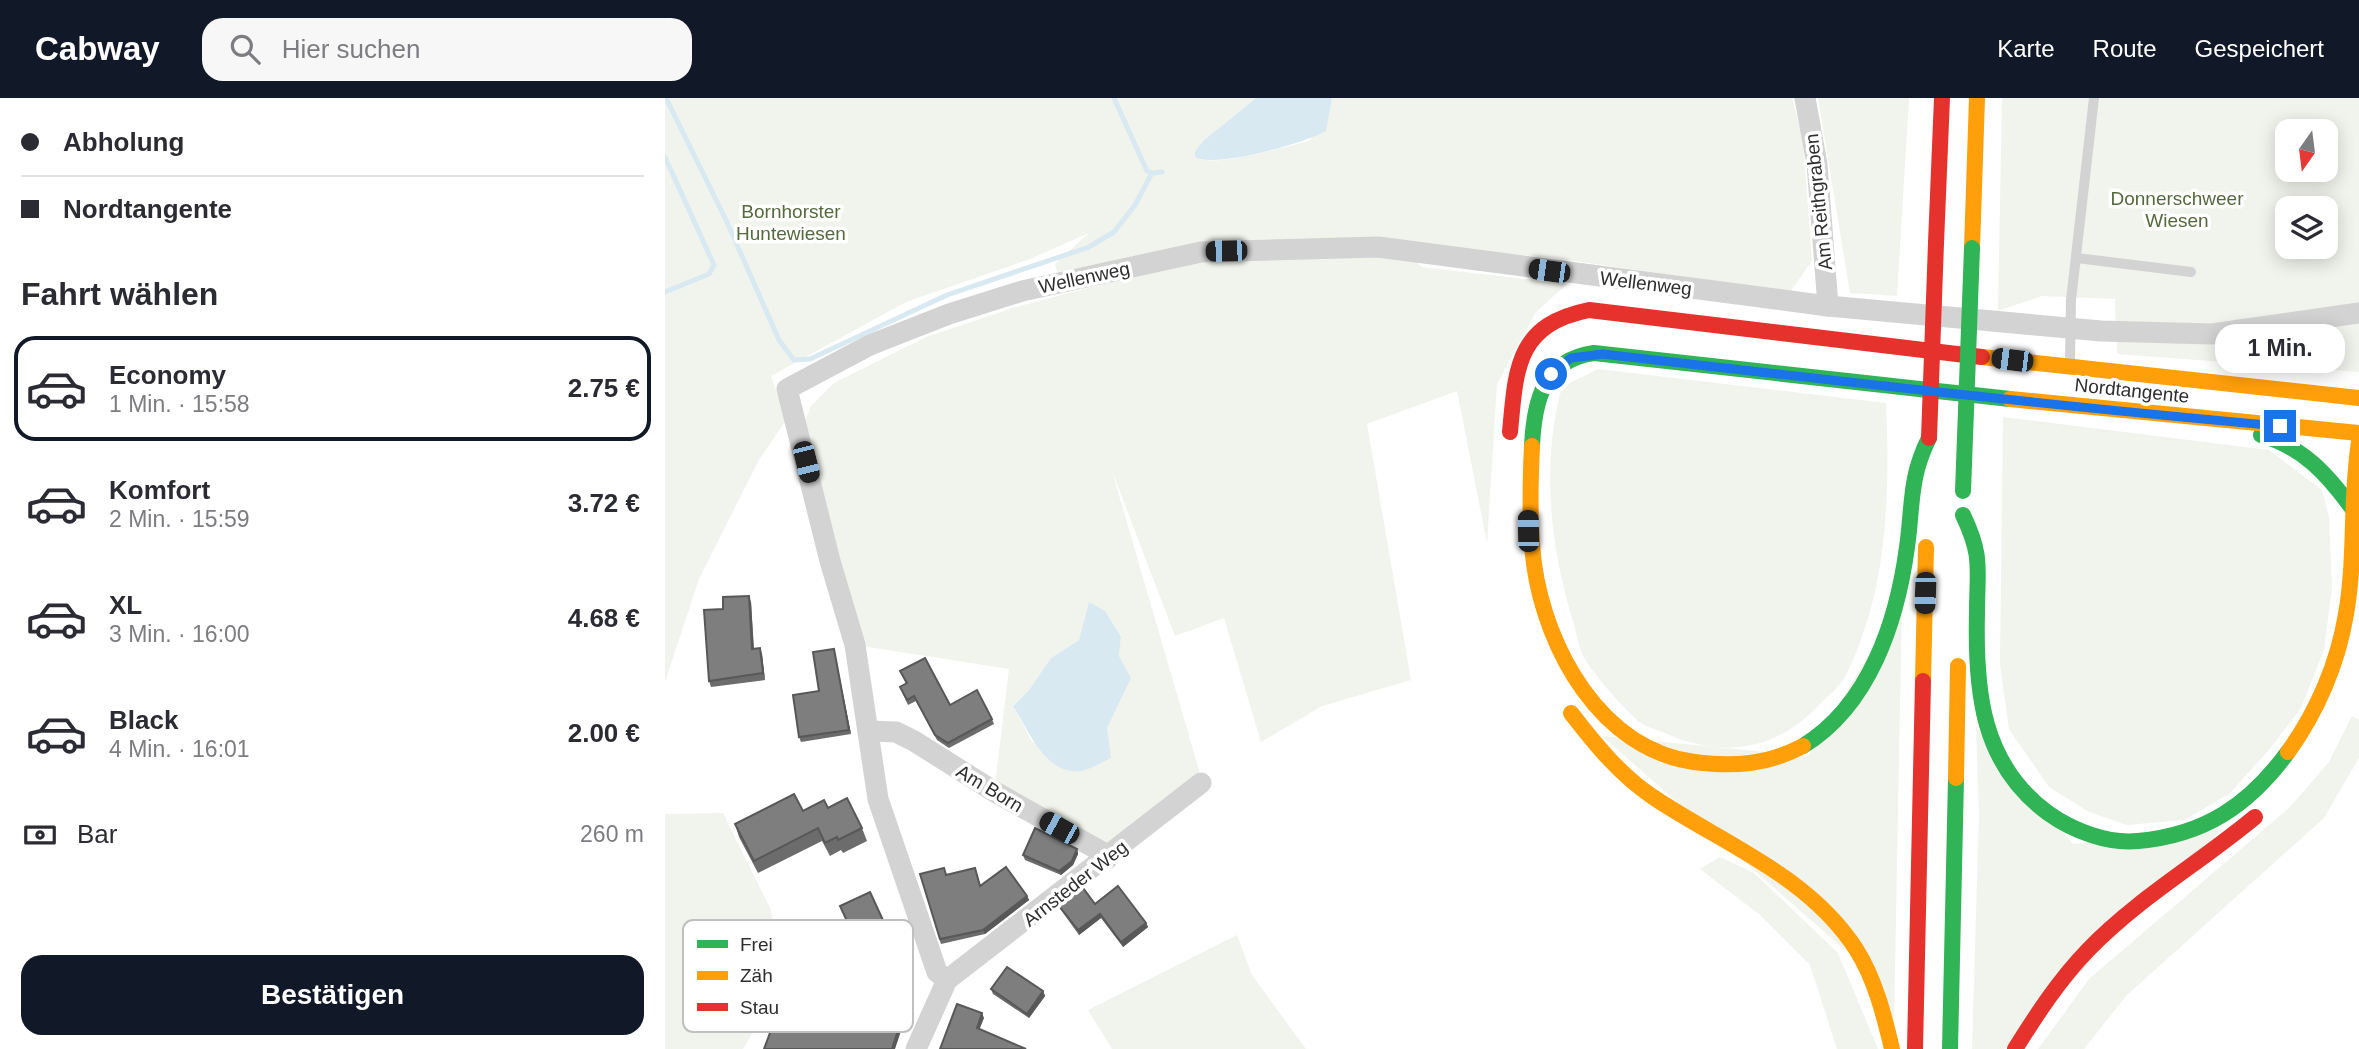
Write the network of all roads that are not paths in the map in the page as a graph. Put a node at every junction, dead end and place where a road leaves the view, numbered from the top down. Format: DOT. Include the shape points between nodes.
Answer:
graph roads {
  1 [pos="1805,98"];
  2 [pos="1942,98"];
  3 [pos="1977,98"];
  4 [pos="2094,98"];
  5 [pos="2077,258"];
  6 [pos="2191,272"];
  7 [pos="1828,306"];
  8 [pos="2359,313"];
  9 [pos="2068,334"];
  10 [pos="2033,363"];
  11 [pos="2069,373"];
  12 [pos="2050,390"];
  13 [pos="2359,398"];
  14 [pos="2010,401"];
  15 [pos="2209,419"];
  16 [pos="2359,433"];
  17 [pos="2359,442"];
  18 [pos="1509,450"];
  19 [pos="1920,487"];
  20 [pos="2352,508"];
  21 [pos="1963,515"];
  22 [pos="1960,611"];
  23 [pos="1959,652"];
  24 [pos="1562,702"];
  25 [pos="869,731"];
  26 [pos="1201,783"];
  27 [pos="2267,806"];
  28 [pos="1107,859"];
  29 [pos="947,981"];
  30 [pos="916,1049"];
  31 [pos="1892,1049"];
  32 [pos="1915,1049"];
  33 [pos="1950,1049"];
  34 [pos="2015,1049"];
  1 -- 7 [label="street, Am Reithgraben" via="1817,164"];
  2 -- 19 [label="highway, bridge" via="1929,438"];
  3 -- 21 [label="highway, bridge"];
  4 -- 5 [label="lane"];
  5 -- 6 [label="lane"];
  5 -- 9 [label="lane"];
  7 -- 9 [label="street, Wellenweg"];
  7 -- 25 [label="street, Wellenweg" via="1378,247 1201,251 1022,291 870,345 787,390 855,645"];
  8 -- 9 [label="street, Wellenweg" via="2212,334"];
  9 -- 10 [label="lane" via="2055,353"];
  9 -- 11 [label="lane"];
  10 -- 11 [label="highway, Nordtangente"];
  10 -- 18 [label="highway, Nordtangente" via="1602,311 1576,312 1541,328 1525,348 1516,375"];
  11 -- 13 [label="highway, Nordtangente"];
  12 -- 14 [label="lane"];
  14 -- 15 [label="highway, Nordtangente"];
  14 -- 19 [label="highway, Nordtangente" via="1603,354 1579,355 1557,367 1545,382 1536,409 1528,531 1549,622 1564,661 1607,721 1645,749 1668,759 1734,766 1805,746 1835,722 1880,654"];
  15 -- 16 [label="highway, Nordtangente"];
  15 -- 20 [label="highway" via="2302,451 2322,467"];
  17 -- 20 [label="highway"];
  19 -- 32 [label="highway"];
  20 -- 21 [label="highway" via="2346,618 2323,695 2304,729 2241,803 2173,837 2139,842 2109,841 2079,832 2046,812 2021,789 1999,758 1986,730 1978,691 1978,548"];
  21 -- 22 [label="highway"];
  23 -- 33 [label="highway"];
  24 -- 31 [label="highway" via="1594,743 1650,795 1788,878 1823,908 1855,948 1870,977"];
  25 -- 28 [label="street, Am Born" via="896,732 914,741"];
  25 -- 29 [label="street" via="878,799 937,972"];
  26 -- 28 [label="street, Arnsteder Weg"];
  27 -- 34 [label="highway" via="2115,926 2071,967"];
  28 -- 29 [label="street, Arnsteder Weg"];
  29 -- 30 [label="street"];
}
